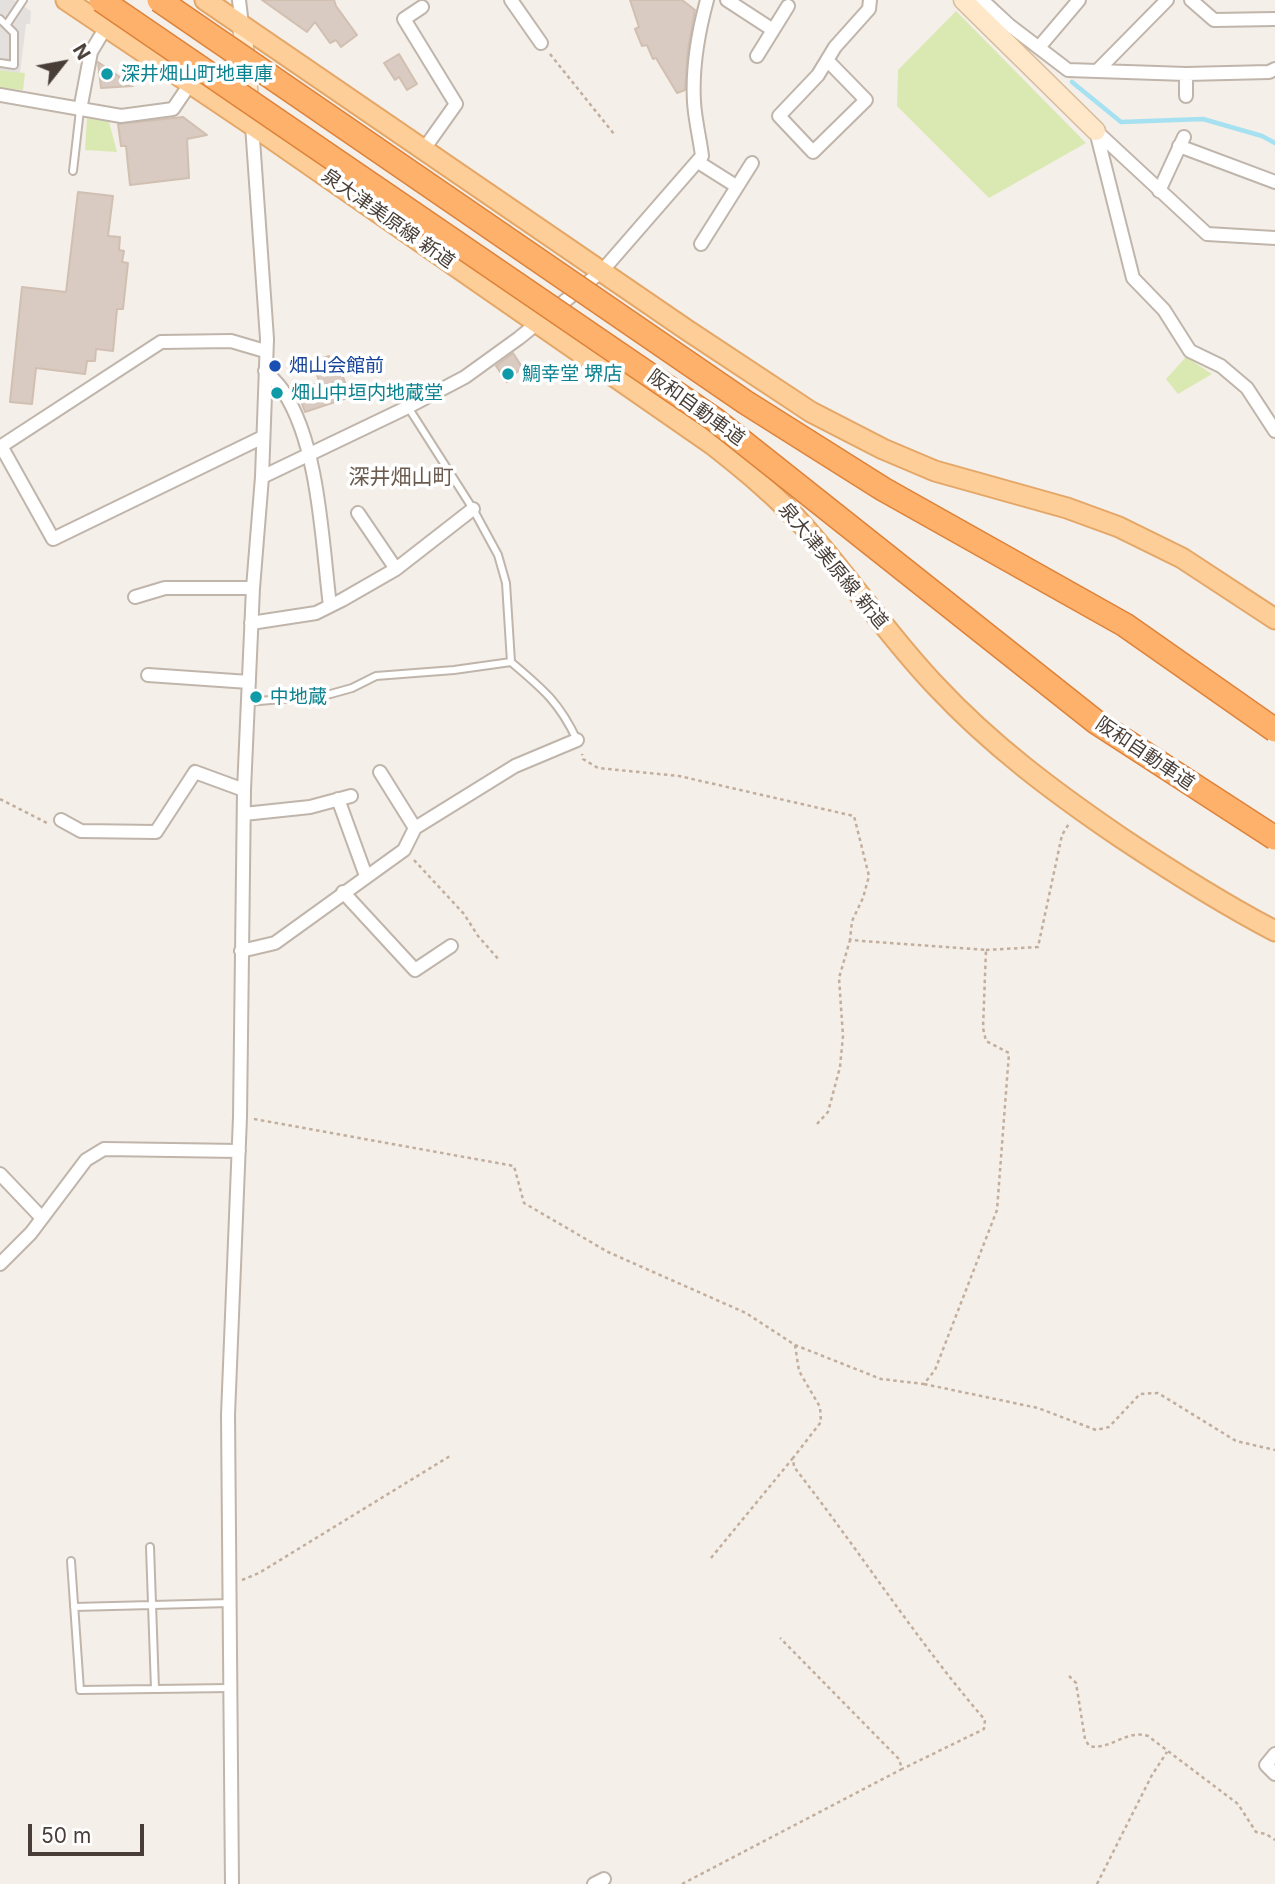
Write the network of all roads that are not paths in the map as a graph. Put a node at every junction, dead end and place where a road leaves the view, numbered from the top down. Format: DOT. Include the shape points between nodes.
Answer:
graph roads {
  1 [pos="23,0"];
  2 [pos="66,0"];
  3 [pos="101,0"];
  4 [pos="159,0"];
  5 [pos="205,0"];
  6 [pos="239,0"];
  7 [pos="511,0"];
  8 [pos="707,0"];
  9 [pos="727,0"];
  10 [pos="870,0"];
  11 [pos="1079,0"];
  12 [pos="1167,0"];
  13 [pos="1191,0"];
  14 [pos="973,1"];
  15 [pos="422,6"];
  16 [pos="788,6"];
  17 [pos="0,19"];
  18 [pos="1275,19"];
  19 [pos="7,24"];
  20 [pos="242,25"];
  21 [pos="106,27"];
  22 [pos="773,30"];
  23 [pos="541,43"];
  24 [pos="1040,47"];
  25 [pos="757,56"];
  26 [pos="827,61"];
  27 [pos="0,63"];
  28 [pos="1275,69"];
  29 [pos="1097,71"];
  30 [pos="1186,74"];
  31 [pos="190,84"];
  32 [pos="0,95"];
  33 [pos="1186,96"];
  34 [pos="80,110"];
  35 [pos="252,125"];
  36 [pos="1096,131"];
  37 [pos="424,149"];
  38 [pos="698,162"];
  39 [pos="752,163"];
  40 [pos="74,171"];
  41 [pos="1275,182"];
  42 [pos="736,186"];
  43 [pos="1159,191"];
  44 [pos="1275,225"];
  45 [pos="1272,238"];
  46 [pos="701,244"];
  47 [pos="601,271"];
  48 [pos="540,323"];
  49 [pos="265,351"];
  50 [pos="265,371"];
  51 [pos="408,407"];
  52 [pos="1275,431"];
  53 [pos="263,437"];
  54 [pos="1,447"];
  55 [pos="310,454"];
  56 [pos="262,477"];
  57 [pos="473,509"];
  58 [pos="358,513"];
  59 [pos="396,569"];
  60 [pos="253,588"];
  61 [pos="135,597"];
  62 [pos="330,606"];
  63 [pos="1275,619"];
  64 [pos="251,622"];
  65 [pos="511,662"];
  66 [pos="148,675"];
  67 [pos="249,682"];
  68 [pos="248,702"];
  69 [pos="1275,730"];
  70 [pos="577,740"];
  71 [pos="380,772"];
  72 [pos="244,790"];
  73 [pos="244,814"];
  74 [pos="61,820"];
  75 [pos="415,828"];
  76 [pos="1275,838"];
  77 [pos="366,876"];
  78 [pos="343,892"];
  79 [pos="1275,931"];
  80 [pos="452,946"];
  81 [pos="241,951"];
  82 [pos="239,1151"];
  83 [pos="0,1174"];
  84 [pos="42,1218"];
  85 [pos="0,1265"];
  86 [pos="150,1546"];
  87 [pos="71,1561"];
  88 [pos="229,1603"];
  89 [pos="152,1605"];
  90 [pos="74,1607"];
  91 [pos="230,1688"];
  92 [pos="155,1689"];
  93 [pos="1275,1755"];
  94 [pos="1275,1774"];
  95 [pos="232,1884"];
  1 -- 19 [label="lane"];
  2 -- 21 [label="main road, 泉大津美原線 新道"];
  3 -- 76 [label="highway, 阪和自動車道, bridge" via="714,419 1096,722"];
  4 -- 69 [label="highway, 阪和自動車道, bridge" via="745,402 883,489 1125,625"];
  5 -- 20 [label="main road"];
  6 -- 20 [label="street"];
  7 -- 23 [label="street"];
  8 -- 38 [label="street" via="694,71 702,156"];
  9 -- 22 [label="street"];
  10 -- 26 [label="street" via="869,9"];
  11 -- 24 [label="street"];
  12 -- 29 [label="street"];
  13 -- 18 [label="street" via="1214,20"];
  14 -- 24 [label="street"];
  14 -- 36 [label="street"];
  15 -- 37 [label="street" via="404,19 456,104"];
  16 -- 22 [label="street"];
  17 -- 19 [label="lane"];
  19 -- 27 [label="lane" via="14,33 14,65"];
  20 -- 35 [label="street"];
  20 -- 37 [label="main road"];
  21 -- 31 [label="main road, 泉大津美原線 新道"];
  21 -- 34 [label="street" via="91,52"];
  22 -- 25 [label="street"];
  24 -- 29 [label="street" via="1068,70"];
  26 -- 26 [label="street" via="779,116 813,152 866,100"];
  28 -- 30 [label="street"];
  29 -- 30 [label="street"];
  30 -- 33 [label="street"];
  31 -- 34 [label="street" via="173,109 121,116"];
  31 -- 35 [label="main road, 泉大津美原線 新道"];
  32 -- 34 [label="street"];
  34 -- 40 [label="lane"];
  35 -- 48 [label="main road, 泉大津美原線 新道"];
  35 -- 49 [label="street"];
  36 -- 43 [label="street"];
  36 -- 52 [label="street" via="1133,278 1164,310 1190,351 1222,366 1247,388"];
  37 -- 47 [label="main road"];
  38 -- 42 [label="street"];
  38 -- 47 [label="street"];
  39 -- 42 [label="street"];
  41 -- 43 [label="street" via="1182,141"];
  42 -- 46 [label="street"];
  43 -- 45 [label="street" via="1207,234"];
  44 -- 45 [label="street"];
  47 -- 48 [label="street"];
  47 -- 63 [label="main road" via="811,412 935,471 1119,527 1182,558"];
  48 -- 51 [label="street" via="465,377"];
  48 -- 79 [label="main road, 泉大津美原線 新道" via="761,483 805,528 936,687 988,737 1077,808 1187,883"];
  49 -- 50 [label="street"];
  49 -- 54 [label="street" via="231,341 162,342"];
  50 -- 53 [label="street"];
  50 -- 55 [label="street" via="287,398"];
  51 -- 55 [label="street"];
  51 -- 57 [label="lane"];
  53 -- 54 [label="street" via="53,539"];
  53 -- 56 [label="street"];
  55 -- 56 [label="street"];
  55 -- 62 [label="street"];
  56 -- 60 [label="street"];
  57 -- 59 [label="street"];
  57 -- 65 [label="lane" via="498,555 506,583"];
  58 -- 59 [label="street"];
  59 -- 62 [label="street"];
  60 -- 61 [label="street" via="164,588"];
  60 -- 64 [label="street"];
  62 -- 64 [label="street" via="316,613"];
  64 -- 67 [label="street"];
  65 -- 68 [label="lane" via="376,676 327,695"];
  65 -- 70 [label="lane" via="548,693"];
  66 -- 67 [label="street"];
  67 -- 68 [label="street"];
  68 -- 72 [label="street"];
  70 -- 75 [label="street" via="515,766"];
  71 -- 75 [label="street"];
  72 -- 73 [label="street"];
  72 -- 74 [label="street" via="195,772 156,832 81,831"];
  73 -- 77 [label="street" via="310,807 344,798"];
  73 -- 81 [label="street"];
  75 -- 77 [label="street" via="404,850"];
  77 -- 78 [label="street"];
  78 -- 80 [label="street" via="415,970"];
  78 -- 81 [label="street" via="275,943"];
  81 -- 82 [label="street"];
  82 -- 84 [label="street" via="104,1149 86,1160"];
  82 -- 88 [label="street" via="228,1415"];
  83 -- 84 [label="street"];
  84 -- 85 [label="street"];
  86 -- 89 [label="lane"];
  87 -- 90 [label="lane"];
  88 -- 89 [label="lane"];
  88 -- 91 [label="street"];
  89 -- 90 [label="lane"];
  89 -- 92 [label="lane"];
  90 -- 92 [label="lane" via="80,1690"];
  91 -- 92 [label="lane"];
  91 -- 95 [label="street"];
  93 -- 94 [label="street" via="1266,1765"];
}
